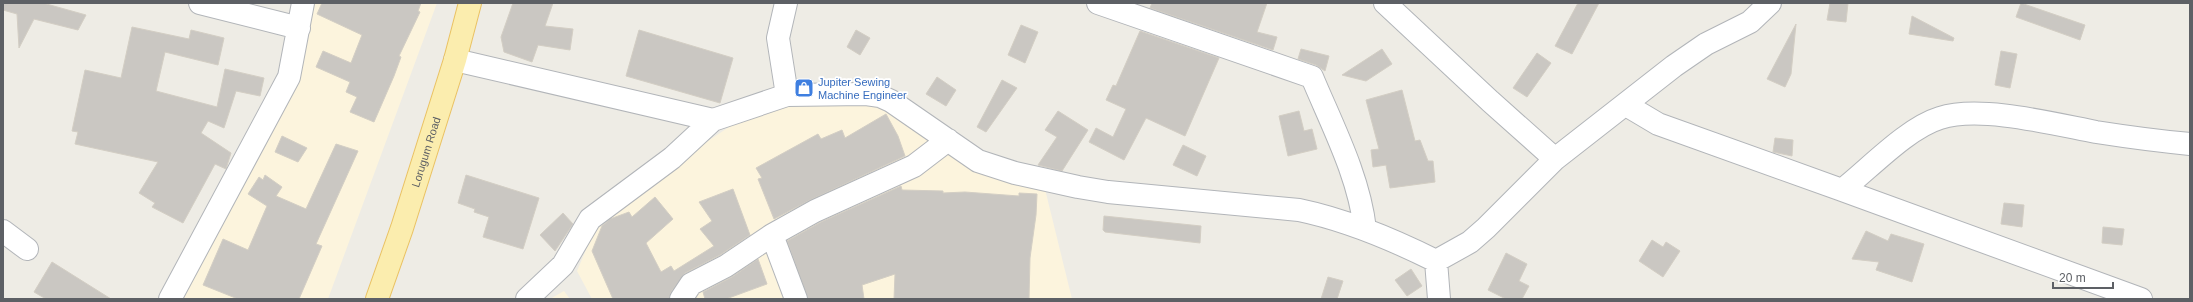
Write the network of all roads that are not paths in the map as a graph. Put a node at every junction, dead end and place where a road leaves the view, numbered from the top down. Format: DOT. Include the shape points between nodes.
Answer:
graph roads {
  1 [pos="200,3"];
  2 [pos="303,3"];
  3 [pos="470,3"];
  4 [pos="786,3"];
  5 [pos="1098,3"];
  6 [pos="1385,3"];
  7 [pos="1770,3"];
  8 [pos="299,28"];
  9 [pos="455,60"];
  10 [pos="788,96"];
  11 [pos="1626,105"];
  12 [pos="713,120"];
  13 [pos="948,140"];
  14 [pos="2190,144"];
  15 [pos="1555,159"];
  16 [pos="1842,190"];
  17 [pos="1365,229"];
  18 [pos="3,230"];
  19 [pos="772,235"];
  20 [pos="27,249"];
  21 [pos="1436,261"];
  22 [pos="170,299"];
  23 [pos="377,299"];
  24 [pos="527,299"];
  25 [pos="681,299"];
  26 [pos="796,299"];
  27 [pos="1440,299"];
  28 [pos="2141,299"];
  1 -- 8 [label="street"];
  2 -- 8 [label="street"];
  3 -- 9 [label="main road, Lorugum Road"];
  4 -- 10 [label="street" via="778,38"];
  5 -- 17 [label="street" via="1312,76 1349,168 1363,211"];
  6 -- 15 [label="street"];
  7 -- 11 [label="street" via="1750,22 1706,44 1674,66"];
  8 -- 22 [label="street" via="289,77"];
  9 -- 12 [label="street"];
  9 -- 23 [label="main road, Lorugum Road"];
  10 -- 12 [label="street"];
  10 -- 13 [label="street" via="880,96"];
  11 -- 15 [label="street"];
  11 -- 16 [label="street" via="1658,124"];
  12 -- 24 [label="street" via="672,158 590,218 563,265"];
  13 -- 17 [label="street" via="978,160 1015,173 1078,187 1134,195 1299,210 1328,216"];
  13 -- 19 [label="street" via="914,166 815,211"];
  14 -- 16 [label="street" via="2141,140 2012,116 1966,114 1940,118 1923,126"];
  15 -- 21 [label="street" via="1470,242"];
  16 -- 28 [label="street"];
  17 -- 21 [label="street"];
  18 -- 20 [label="street"];
  19 -- 25 [label="street" via="726,266 691,284"];
  19 -- 26 [label="street"];
  21 -- 27 [label="street"];
}
